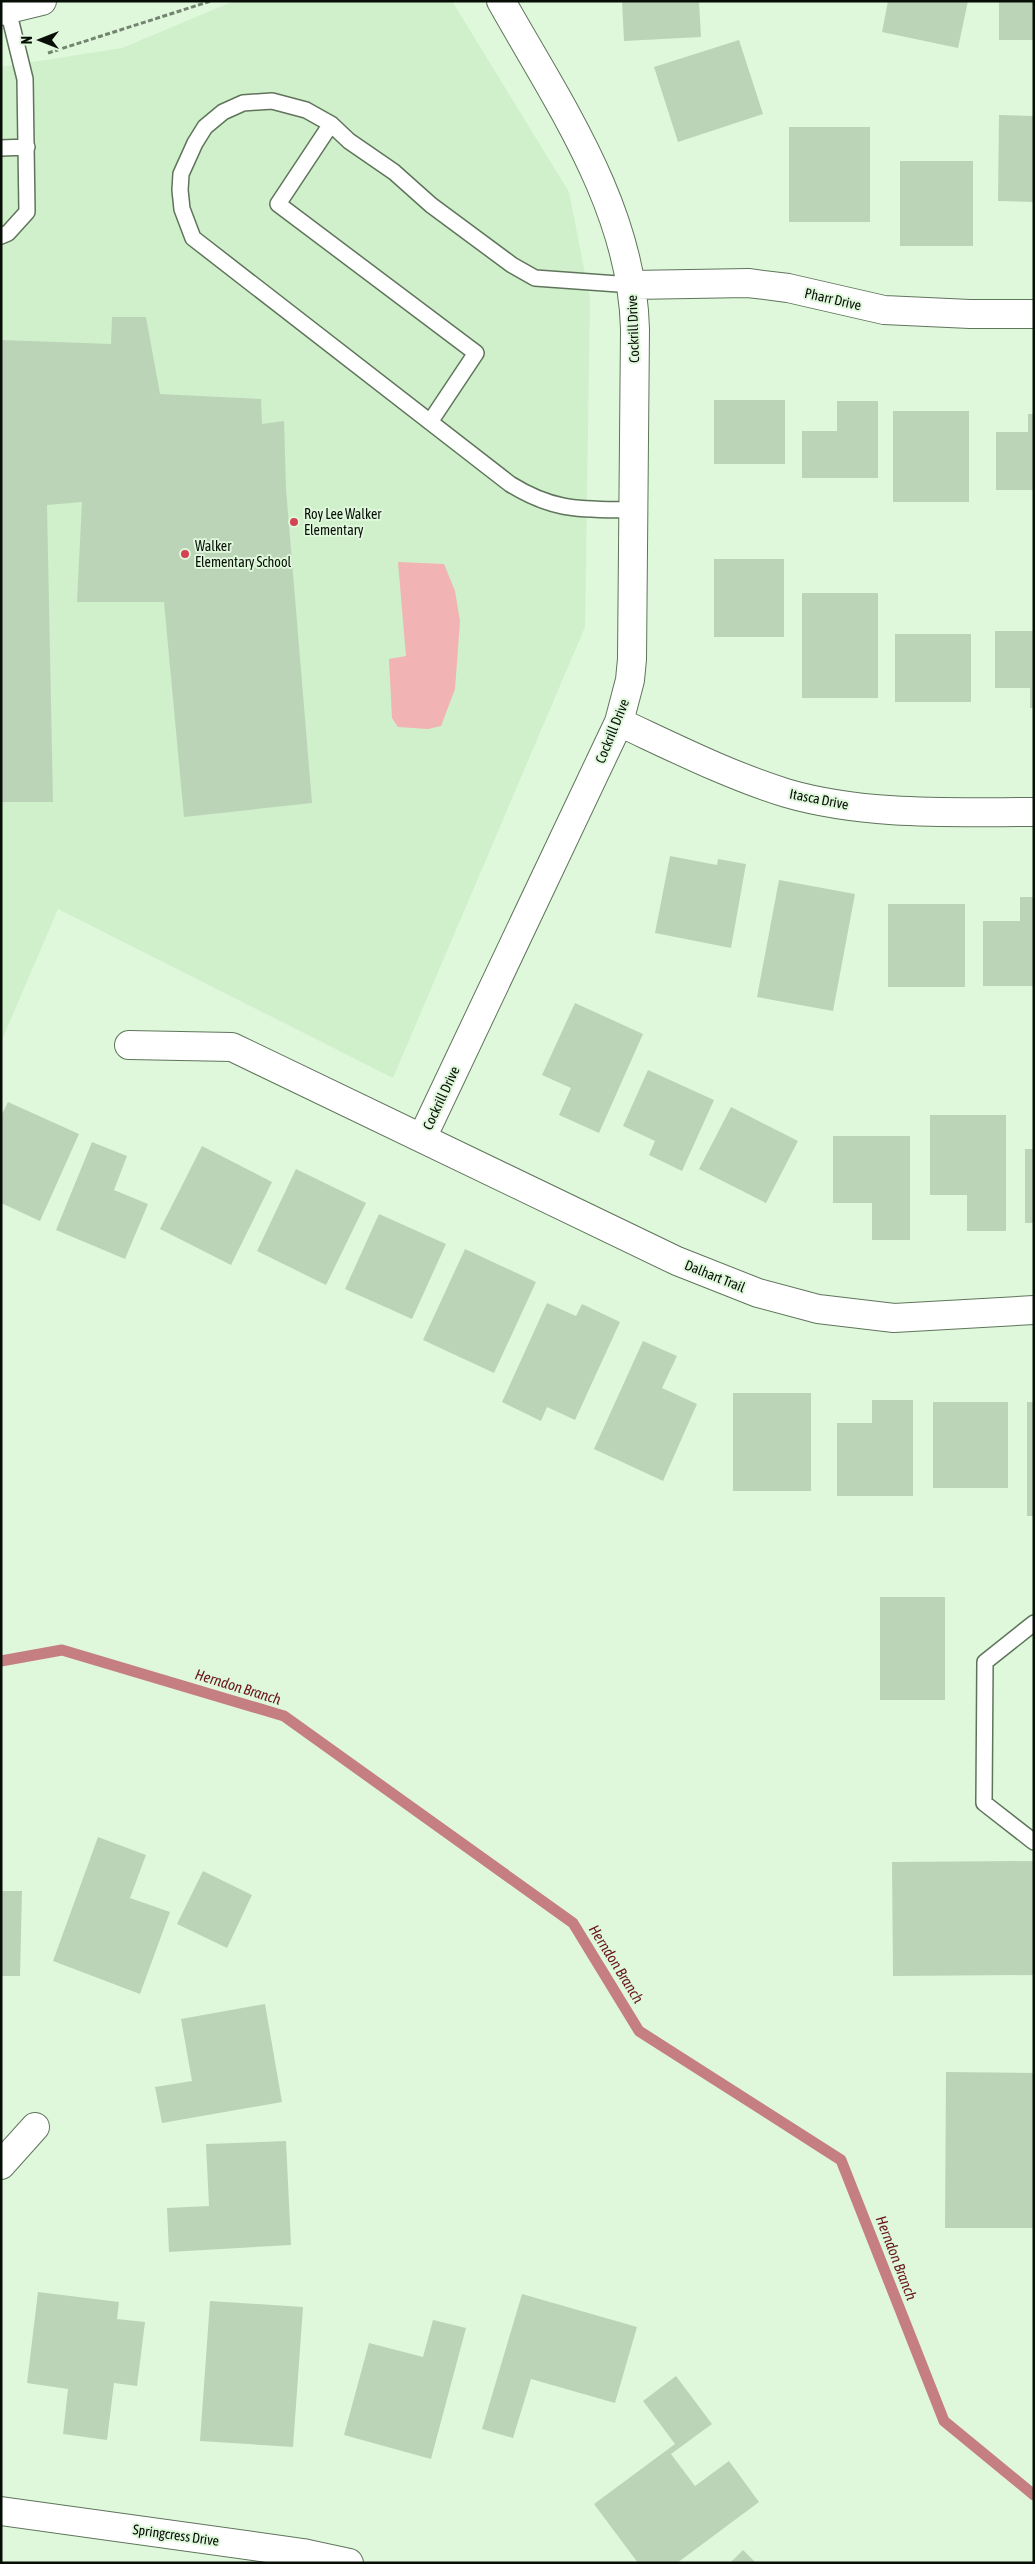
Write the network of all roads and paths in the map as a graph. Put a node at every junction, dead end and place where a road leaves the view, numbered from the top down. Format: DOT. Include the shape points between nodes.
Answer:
graph roads {
  1 [pos="42,1"];
  2 [pos="211,1"];
  3 [pos="501,1"];
  4 [pos="5,11"];
  5 [pos="20,59"];
  6 [pos="331,124"];
  7 [pos="26,146"];
  8 [pos="1,148"];
  9 [pos="1,236"];
  10 [pos="632,286"];
  11 [pos="1034,314"];
  12 [pos="430,422"];
  13 [pos="633,510"];
  14 [pos="618,722"];
  15 [pos="1034,812"];
  16 [pos="128,1046"];
  17 [pos="422,1138"];
  18 [pos="1034,1310"];
  19 [pos="1034,1623"];
  20 [pos="1034,1842"];
  21 [pos="35,2127"];
  22 [pos="1,2165"];
  23 [pos="1,2511"];
  24 [pos="349,2563"];
  1 -- 4 [label="street"];
  2 -- 5 [label="path" via="65,49"];
  3 -- 10 [label="street, Cockrill Drive" via="596,174 619,232"];
  4 -- 5 [label="lane"];
  5 -- 7 [label="lane" via="25,79"];
  6 -- 10 [label="lane" via="394,172 431,206 535,278"];
  6 -- 12 [label="lane" via="278,204 476,353"];
  6 -- 12 [label="lane" via="306,110 272,101 243,103 223,112 205,127 181,174 182,209 193,238"];
  7 -- 8 [label="lane"];
  7 -- 9 [label="lane" via="26,212 8,233"];
  10 -- 11 [label="street, Pharr Drive" via="726,282 770,284 884,310"];
  10 -- 13 [label="street, Cockrill Drive" via="635,329"];
  12 -- 13 [label="lane" via="510,484 551,505"];
  13 -- 14 [label="street, Cockrill Drive" via="632,659 630,680"];
  14 -- 15 [label="street, Itasca Drive" via="756,783 814,800 910,811"];
  14 -- 17 [label="street, Cockrill Drive"];
  16 -- 17 [label="street, Cockrill Drive" via="232,1047"];
  17 -- 18 [label="street, Dalhart Trail" via="677,1261 768,1296 818,1309 894,1318"];
  19 -- 20 [label="lane" via="985,1662 984,1803"];
  21 -- 22 [label="street"];
  23 -- 24 [label="street, Springcress Drive" via="303,2553"];
}
